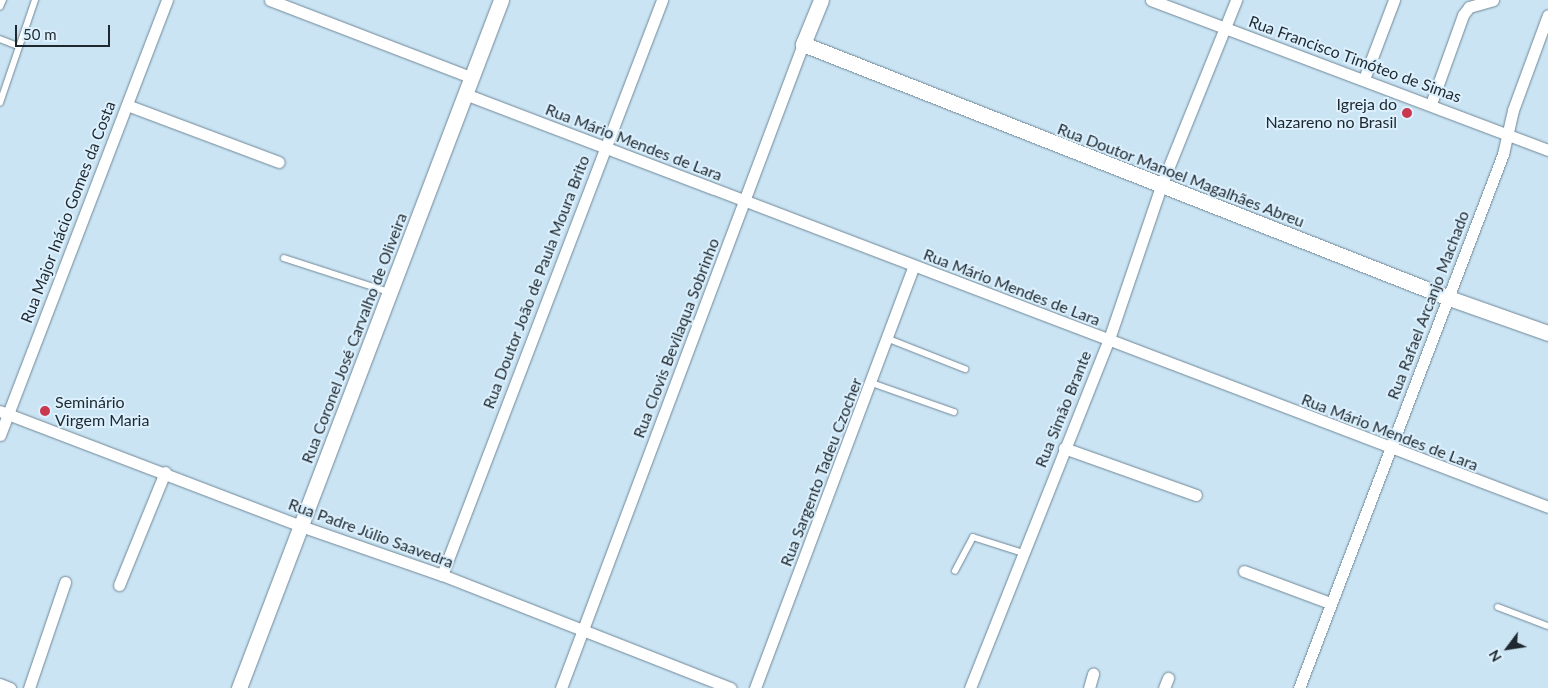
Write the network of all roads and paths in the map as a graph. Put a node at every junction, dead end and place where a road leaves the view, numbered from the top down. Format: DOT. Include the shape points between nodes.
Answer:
graph roads {
  1 [pos="3,0"];
  2 [pos="35,0"];
  3 [pos="167,0"];
  4 [pos="270,0"];
  5 [pos="501,0"];
  6 [pos="662,0"];
  7 [pos="821,0"];
  8 [pos="1151,0"];
  9 [pos="1236,0"];
  10 [pos="1394,0"];
  11 [pos="1493,0"];
  12 [pos="0,7"];
  13 [pos="1548,15"];
  14 [pos="1225,29"];
  15 [pos="0,39"];
  16 [pos="803,44"];
  17 [pos="18,46"];
  18 [pos="471,77"];
  19 [pos="1364,79"];
  20 [pos="465,94"];
  21 [pos="0,103"];
  22 [pos="1431,104"];
  23 [pos="127,105"];
  24 [pos="1507,133"];
  25 [pos="604,148"];
  26 [pos="1548,150"];
  27 [pos="279,162"];
  28 [pos="1161,186"];
  29 [pos="746,202"];
  30 [pos="284,258"];
  31 [pos="914,266"];
  32 [pos="391,292"];
  33 [pos="1449,298"];
  34 [pos="1548,333"];
  35 [pos="889,339"];
  36 [pos="1108,342"];
  37 [pos="965,369"];
  38 [pos="872,382"];
  39 [pos="954,412"];
  40 [pos="4,413"];
  41 [pos="0,436"];
  42 [pos="1064,448"];
  43 [pos="1389,450"];
  44 [pos="165,472"];
  45 [pos="1196,495"];
  46 [pos="1548,508"];
  47 [pos="301,526"];
  48 [pos="1023,553"];
  49 [pos="954,570"];
  50 [pos="1244,571"];
  51 [pos="442,575"];
  52 [pos="65,582"];
  53 [pos="119,586"];
  54 [pos="1330,604"];
  55 [pos="1498,607"];
  56 [pos="1548,626"];
  57 [pos="583,631"];
  58 [pos="1093,674"];
  59 [pos="0,684"];
  60 [pos="10,688"];
  61 [pos="29,688"];
  62 [pos="239,688"];
  63 [pos="561,688"];
  64 [pos="731,688"];
  65 [pos="755,688"];
  66 [pos="970,688"];
  67 [pos="1089,688"];
  68 [pos="1299,688"];
  1 -- 12 [label="lane"];
  2 -- 17 [label="lane"];
  3 -- 23 [label="street, Rua Major Inácio Gomes da Costa"];
  4 -- 18 [label="street"];
  5 -- 18 [label="street, Rua Coronel José Carvalho de Oliveira"];
  6 -- 25 [label="street, Rua Doutor João de Paula Moura Brito"];
  7 -- 16 [label="street, Rua Clovis Bevilaqua Sobrinho"];
  8 -- 14 [label="street, Rua Francisco Timóteo de Simas"];
  9 -- 14 [label="street, Rua Simão Brante"];
  10 -- 19 [label="street"];
  11 -- 22 [label="street" via="1469,7 1463,15"];
  13 -- 24 [label="street, Rua Rafael Arcanjo Machado"];
  14 -- 19 [label="street, Rua Francisco Timóteo de Simas"];
  14 -- 28 [label="street, Rua Simão Brante"];
  15 -- 17 [label="lane"];
  16 -- 28 [label="street, Rua Doutor Manoel Magalhães Abreu"];
  16 -- 29 [label="street, Rua Clovis Bevilaqua Sobrinho"];
  17 -- 21 [label="lane"];
  18 -- 20 [label="street, Rua Coronel José Carvalho de Oliveira"];
  19 -- 22 [label="street, Rua Francisco Timóteo de Simas"];
  20 -- 25 [label="street, Rua Mário Mendes de Lara"];
  20 -- 32 [label="street, Rua Coronel José Carvalho de Oliveira"];
  22 -- 24 [label="street, Rua Francisco Timóteo de Simas"];
  23 -- 27 [label="street"];
  23 -- 40 [label="street, Rua Major Inácio Gomes da Costa"];
  24 -- 26 [label="street, Rua Francisco Timóteo de Simas"];
  24 -- 33 [label="street, Rua Rafael Arcanjo Machado" via="1503,154"];
  25 -- 29 [label="street, Rua Mário Mendes de Lara"];
  25 -- 51 [label="street, Rua Doutor João de Paula Moura Brito"];
  28 -- 33 [label="street, Rua Doutor Manoel Magalhães Abreu"];
  28 -- 36 [label="street, Rua Simão Brante"];
  29 -- 31 [label="street, Rua Mário Mendes de Lara"];
  29 -- 57 [label="street, Rua Clovis Bevilaqua Sobrinho"];
  30 -- 32 [label="lane"];
  31 -- 35 [label="street, Rua Sargento Tadeu Czocher"];
  31 -- 36 [label="street, Rua Mário Mendes de Lara"];
  32 -- 47 [label="street, Rua Coronel José Carvalho de Oliveira"];
  33 -- 34 [label="street, Rua Doutor Manoel Magalhães Abreu"];
  33 -- 43 [label="street, Rua Rafael Arcanjo Machado"];
  35 -- 37 [label="lane"];
  35 -- 38 [label="street, Rua Sargento Tadeu Czocher"];
  36 -- 42 [label="street, Rua Simão Brante"];
  36 -- 43 [label="street, Rua Mário Mendes de Lara"];
  38 -- 39 [label="lane"];
  38 -- 65 [label="street, Rua Sargento Tadeu Czocher"];
  40 -- 41 [label="street, Rua Major Inácio Gomes da Costa"];
  40 -- 44 [label="street, Rua Padre Júlio Saavedra"];
  42 -- 45 [label="street"];
  42 -- 48 [label="street, Rua Simão Brante"];
  43 -- 46 [label="street, Rua Mário Mendes de Lara"];
  43 -- 54 [label="street, Rua Rafael Arcanjo Machado"];
  44 -- 47 [label="street, Rua Padre Júlio Saavedra"];
  44 -- 53 [label="street"];
  47 -- 51 [label="street, Rua Padre Júlio Saavedra"];
  47 -- 62 [label="street, Rua Coronel José Carvalho de Oliveira"];
  48 -- 49 [label="lane" via="973,537"];
  48 -- 66 [label="street, Rua Simão Brante"];
  50 -- 54 [label="street"];
  51 -- 57 [label="street, Rua Padre Júlio Saavedra"];
  52 -- 61 [label="street"];
  54 -- 68 [label="street, Rua Rafael Arcanjo Machado"];
  55 -- 56 [label="lane"];
  57 -- 63 [label="street, Rua Clovis Bevilaqua Sobrinho"];
  57 -- 64 [label="street, Rua Padre Júlio Saavedra"];
  58 -- 67 [label="street"];
  59 -- 60 [label="street"];
}
